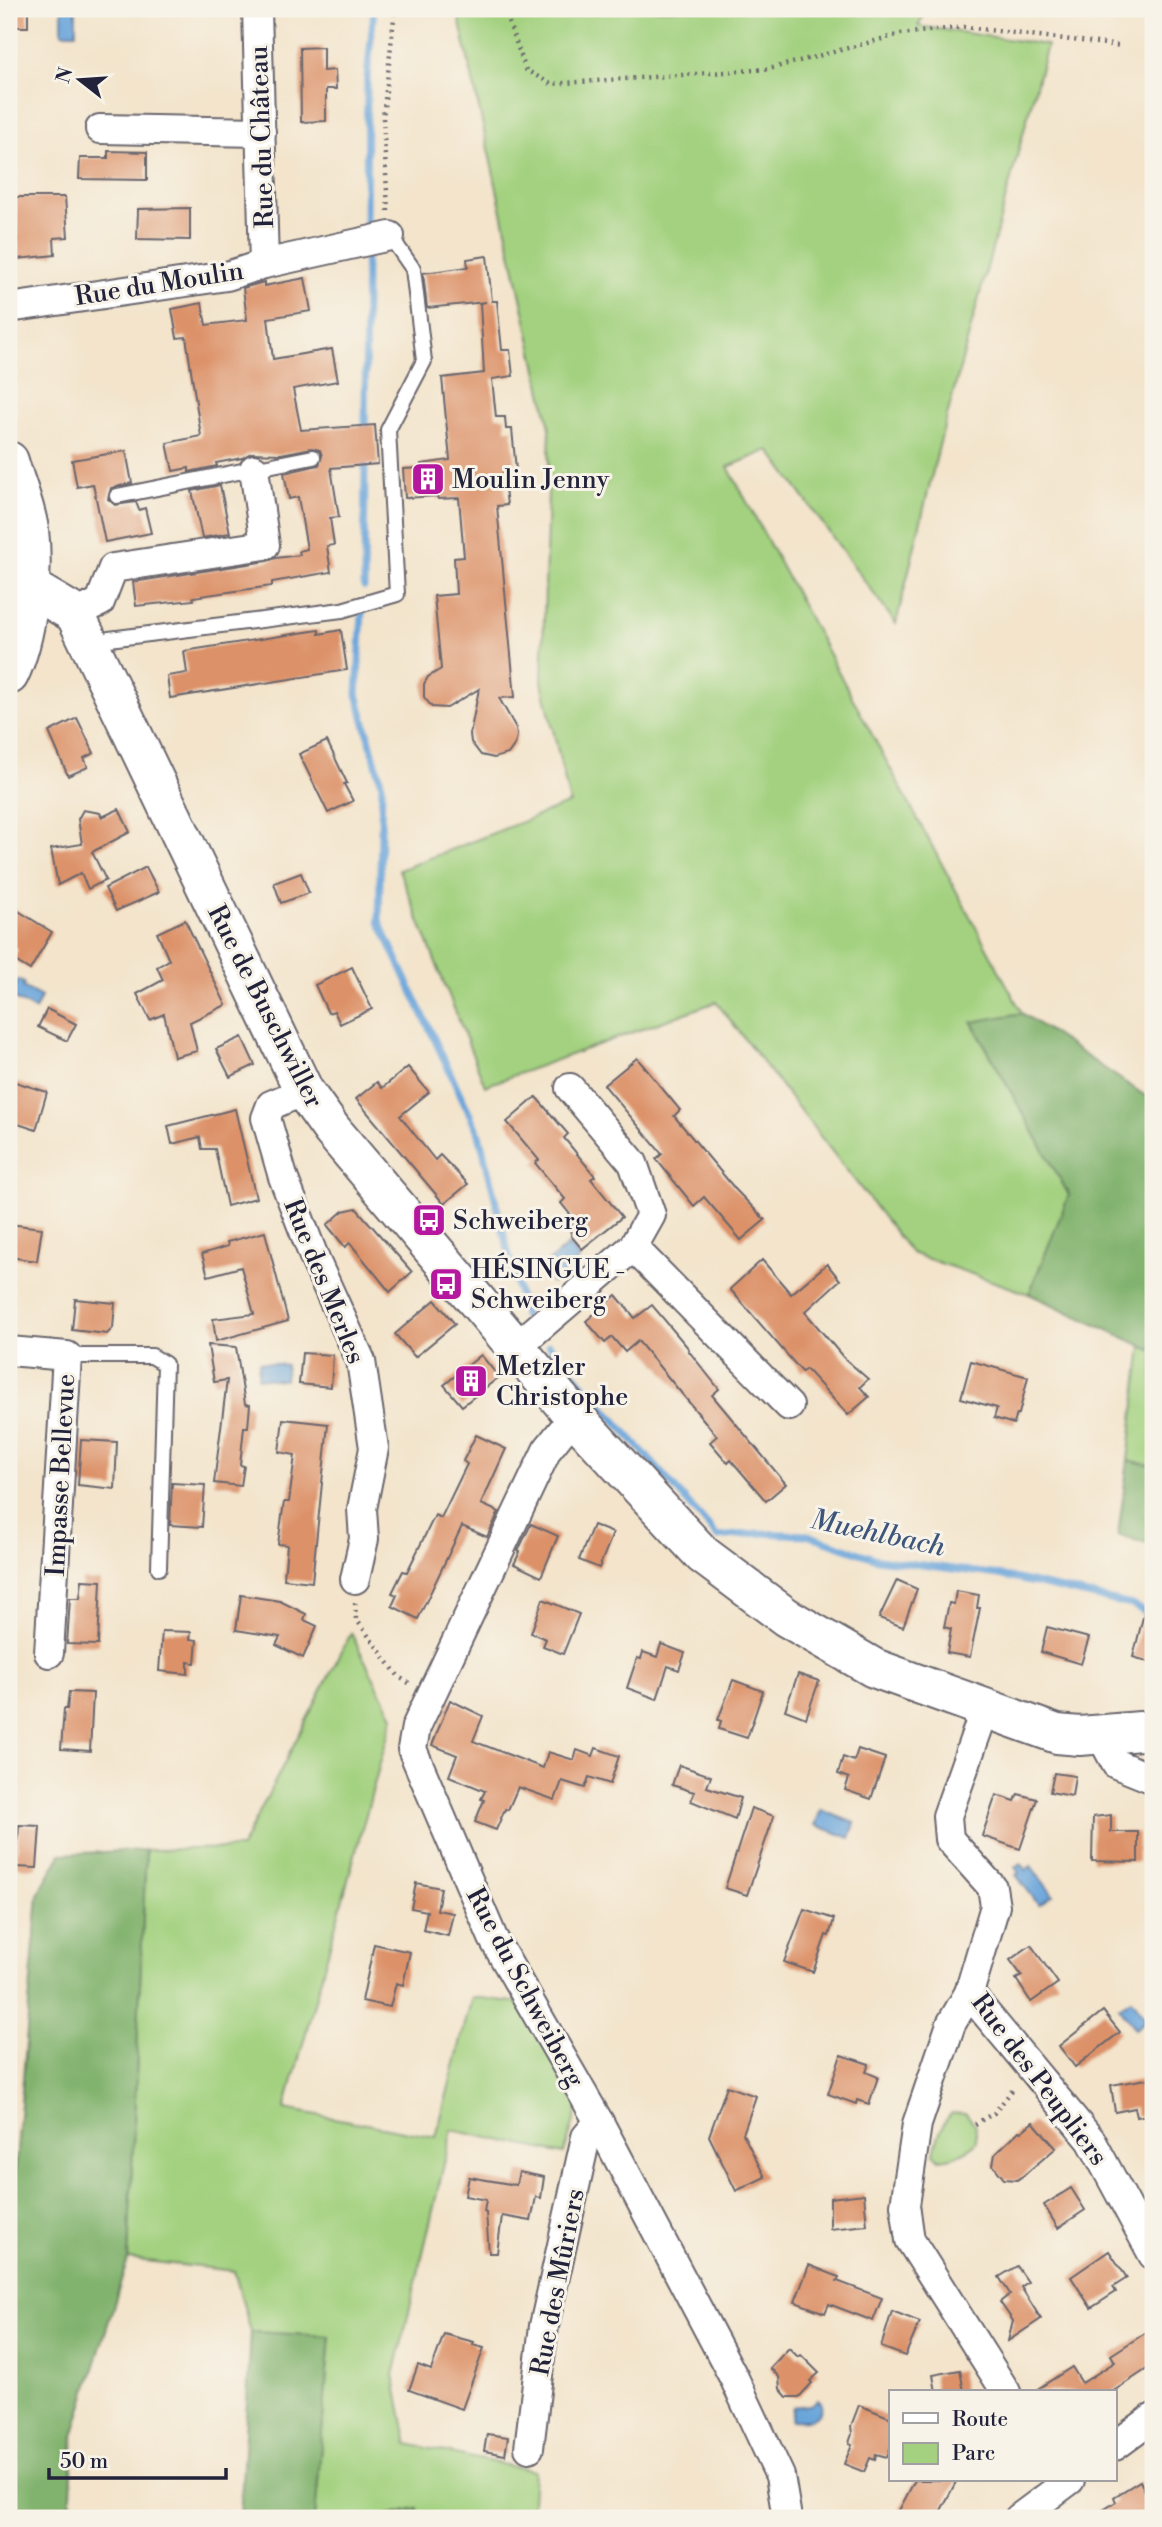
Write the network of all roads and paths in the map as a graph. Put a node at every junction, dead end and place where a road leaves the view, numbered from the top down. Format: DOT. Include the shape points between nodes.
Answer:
graph roads {
  1 [pos="257,9"];
  2 [pos="395,9"];
  3 [pos="505,9"];
  4 [pos="1122,46"];
  5 [pos="100,129"];
  6 [pos="261,132"];
  7 [pos="386,237"];
  8 [pos="264,264"];
  9 [pos="9,308"];
  10 [pos="313,457"];
  11 [pos="9,461"];
  12 [pos="254,469"];
  13 [pos="117,496"];
  14 [pos="31,588"];
  15 [pos="75,614"];
  16 [pos="92,649"];
  17 [pos="9,675"];
  18 [pos="570,1088"];
  19 [pos="304,1091"];
  20 [pos="633,1247"];
  21 [pos="516,1348"];
  22 [pos="9,1351"];
  23 [pos="66,1356"];
  24 [pos="789,1406"];
  25 [pos="574,1416"];
  26 [pos="159,1567"];
  27 [pos="355,1579"];
  28 [pos="50,1653"];
  29 [pos="430,1696"];
  30 [pos="985,1709"];
  31 [pos="1153,1730"];
  32 [pos="1106,1734"];
  33 [pos="1153,1779"];
  34 [pos="969,1993"];
  35 [pos="1031,2066"];
  36 [pos="599,2122"];
  37 [pos="975,2124"];
  38 [pos="1153,2255"];
  39 [pos="1005,2390"];
  40 [pos="1153,2418"];
  41 [pos="1116,2445"];
  42 [pos="529,2448"];
  43 [pos="1064,2482"];
  44 [pos="787,2518"];
  45 [pos="1019,2518"];
  1 -- 6 [label="street, Rue du Château"];
  2 -- 7 [label="path" via="383,118"];
  3 -- 4 [label="path" via="526,70 551,84 769,69 901,34 964,27"];
  5 -- 6 [label="street"];
  6 -- 8 [label="street, Rue du Château"];
  7 -- 8 [label="street, Rue du Moulin"];
  7 -- 16 [label="lane" via="413,269 424,362 388,430 397,594 342,610 109,639"];
  8 -- 9 [label="street, Rue du Moulin" via="227,276"];
  10 -- 12 [label="lane"];
  11 -- 14 [label="street" via="29,528"];
  12 -- 13 [label="lane"];
  12 -- 15 [label="street" via="265,545 113,568 100,602"];
  14 -- 15 [label="street"];
  14 -- 17 [label="street"];
  15 -- 16 [label="street, Rue de Buschwiller"];
  16 -- 19 [label="street, Rue de Buschwiller"];
  18 -- 20 [label="street" via="633,1163 651,1216"];
  19 -- 21 [label="street, Rue de Buschwiller"];
  19 -- 27 [label="street, Rue des Merles" via="271,1105 267,1118 283,1177 360,1361 374,1448"];
  20 -- 21 [label="street"];
  20 -- 24 [label="street"];
  21 -- 25 [label="street, Rue de Buschwiller"];
  22 -- 23 [label="street, Impasse Bellevue"];
  23 -- 26 [label="lane" via="152,1356 165,1364"];
  23 -- 28 [label="street, Impasse Bellevue"];
  25 -- 29 [label="street, Rue du Schweiberg" via="547,1450"];
  25 -- 30 [label="street, Rue de Buschwiller" via="703,1555 786,1617 874,1668"];
  27 -- 29 [label="path" via="356,1619 399,1677"];
  29 -- 36 [label="street, Rue du Schweiberg" via="412,1749 493,1938"];
  30 -- 32 [label="street, Rue de Buschwiller" via="1057,1734"];
  30 -- 34 [label="street, Rue des Peupliers" via="947,1816 949,1839 992,1886 995,1906"];
  31 -- 32 [label="street, Rue de Buschwiller"];
  32 -- 33 [label="street" via="1116,1764"];
  34 -- 35 [label="street, Rue des Peupliers"];
  34 -- 39 [label="street" via="951,2024 917,2123 905,2205 910,2240"];
  35 -- 37 [label="path" via="995,2113"];
  35 -- 38 [label="street, Rue des Peupliers" via="1091,2140"];
  36 -- 42 [label="street, Rue des Mûriers" via="586,2137 544,2326"];
  36 -- 44 [label="street, Rue du Schweiberg" via="746,2403 780,2476"];
  40 -- 41 [label="street"];
  43 -- 45 [label="street"];
}
